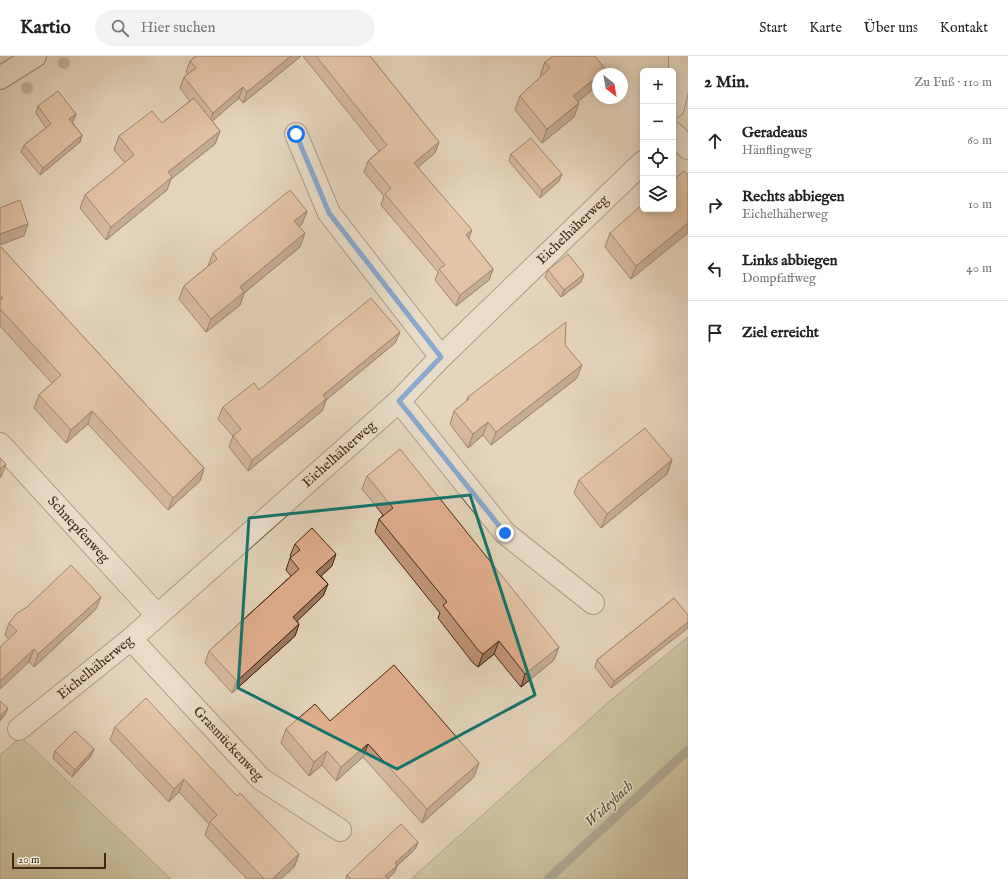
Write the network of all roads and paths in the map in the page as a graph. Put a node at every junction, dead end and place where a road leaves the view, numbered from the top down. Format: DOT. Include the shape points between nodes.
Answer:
graph roads {
  1 [pos="35,56"];
  2 [pos="680,56"];
  3 [pos="0,78"];
  4 [pos="674,104"];
  5 [pos="296,134"];
  6 [pos="676,136"];
  7 [pos="688,148"];
  8 [pos="640,165"];
  9 [pos="441,357"];
  10 [pos="399,401"];
  11 [pos="0,444"];
  12 [pos="593,603"];
  13 [pos="157,615"];
  14 [pos="131,639"];
  15 [pos="19,729"];
  16 [pos="340,830"];
  1 -- 3 [label="street"];
  2 -- 4 [label="street" via="680,79"];
  5 -- 9 [label="street" via="329,213"];
  6 -- 7 [label="street"];
  8 -- 9 [label="street, Eichelhäherweg"];
  9 -- 10 [label="street, Eichelhäherweg"];
  10 -- 12 [label="street" via="505,533"];
  10 -- 13 [label="street, Eichelhäherweg"];
  11 -- 13 [label="street, Schnepfenweg"];
  13 -- 14 [label="street, Eichelhäherweg"];
  14 -- 15 [label="street, Eichelhäherweg"];
  14 -- 16 [label="street, Grasmückenweg" via="261,779"];
}
